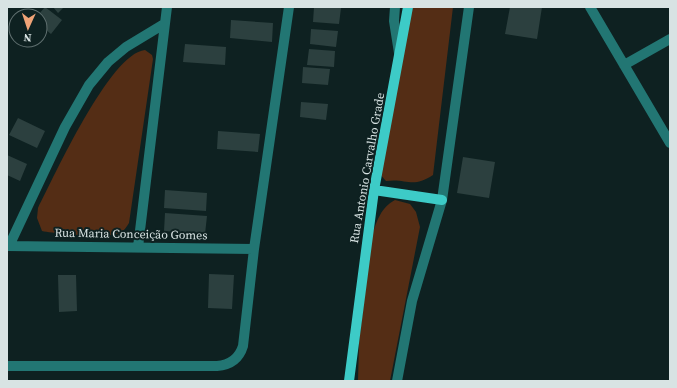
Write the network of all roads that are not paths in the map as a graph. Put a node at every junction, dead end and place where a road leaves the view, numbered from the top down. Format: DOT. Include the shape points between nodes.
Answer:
graph roads {
  1 [pos="167,7"];
  2 [pos="289,7"];
  3 [pos="395,7"];
  4 [pos="408,7"];
  5 [pos="469,7"];
  6 [pos="590,7"];
  7 [pos="164,24"];
  8 [pos="670,39"];
  9 [pos="400,58"];
  10 [pos="624,65"];
  11 [pos="670,143"];
  12 [pos="374,190"];
  13 [pos="442,200"];
  14 [pos="8,246"];
  15 [pos="138,247"];
  16 [pos="254,249"];
  17 [pos="7,366"];
  18 [pos="349,381"];
  19 [pos="397,381"];
  1 -- 7 [label="street"];
  2 -- 16 [label="street"];
  3 -- 9 [label="street" via="394,21"];
  4 -- 9 [label="main road, Rua Antonio Carvalho Grade"];
  5 -- 13 [label="street"];
  6 -- 10 [label="street"];
  7 -- 14 [label="street" via="126,47 108,62 89,85 65,127"];
  7 -- 15 [label="street"];
  8 -- 10 [label="street"];
  9 -- 12 [label="main road, Rua Antonio Carvalho Grade"];
  10 -- 11 [label="street"];
  12 -- 13 [label="main road"];
  12 -- 18 [label="main road, Rua Antonio Carvalho Grade"];
  13 -- 19 [label="street" via="412,301"];
  14 -- 15 [label="street, Rua Maria Conceição Gomes"];
  15 -- 16 [label="street, Rua Maria Conceição Gomes"];
  16 -- 17 [label="street" via="243,346 237,358 226,365"];
}
